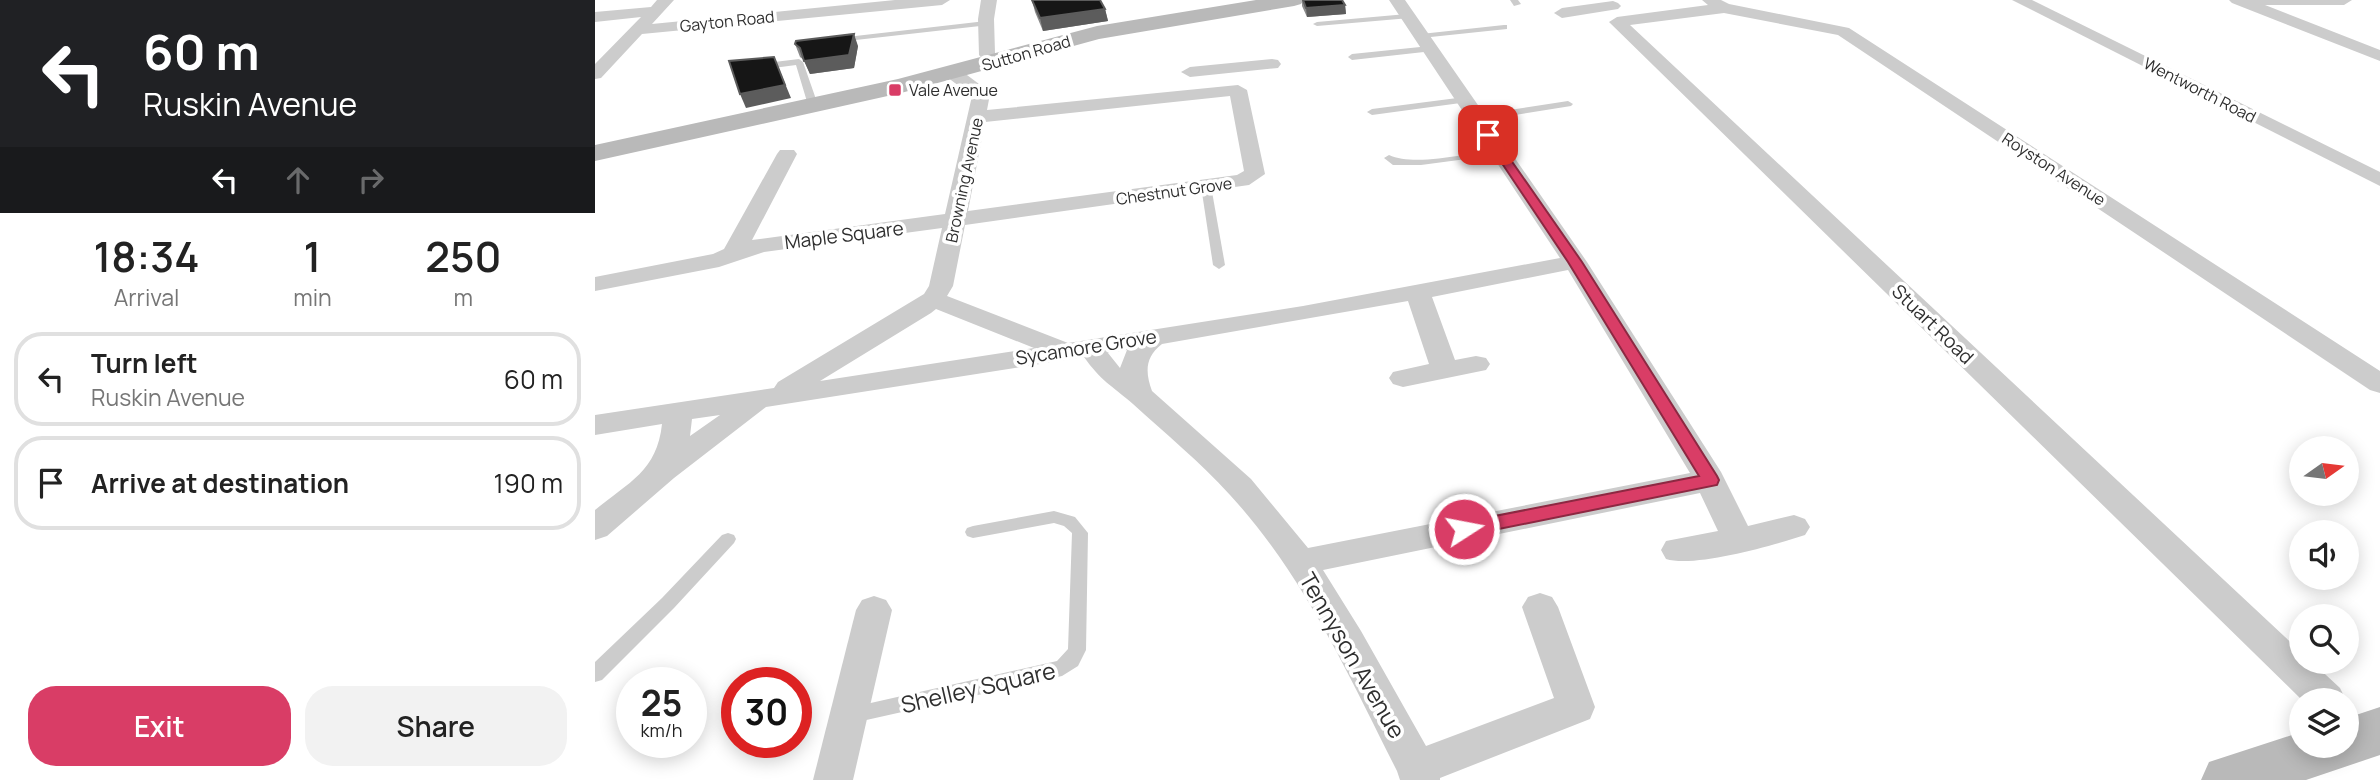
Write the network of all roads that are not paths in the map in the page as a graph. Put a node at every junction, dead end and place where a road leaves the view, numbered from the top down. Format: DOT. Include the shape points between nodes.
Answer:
graph roads {
  1 [pos="942,0"];
  2 [pos="989,0"];
  3 [pos="1294,0"];
  4 [pos="2020,0"];
  5 [pos="2344,0"];
  6 [pos="2240,1"];
  7 [pos="1717,4"];
  8 [pos="661,6"];
  9 [pos="1562,13"];
  10 [pos="1615,14"];
  11 [pos="595,17"];
  12 [pos="986,23"];
  13 [pos="1317,24"];
  14 [pos="1414,25"];
  15 [pos="1504,27"];
  16 [pos="638,30"];
  17 [pos="834,41"];
  18 [pos="2380,56"];
  19 [pos="1352,57"];
  20 [pos="995,62"];
  21 [pos="1272,64"];
  22 [pos="744,68"];
  23 [pos="1233,68"];
  24 [pos="1190,72"];
  25 [pos="595,74"];
  26 [pos="953,74"];
  27 [pos="1238,90"];
  28 [pos="1568,104"];
  29 [pos="813,105"];
  30 [pos="1471,109"];
  31 [pos="1372,111"];
  32 [pos="979,117"];
  33 [pos="1500,152"];
  34 [pos="595,153"];
  35 [pos="787,155"];
  36 [pos="1389,158"];
  37 [pos="2380,180"];
  38 [pos="1206,186"];
  39 [pos="956,220"];
  40 [pos="733,254"];
  41 [pos="1575,262"];
  42 [pos="1219,265"];
  43 [pos="595,284"];
  44 [pos="1417,291"];
  45 [pos="933,299"];
  46 [pos="1158,335"];
  47 [pos="1077,349"];
  48 [pos="1476,365"];
  49 [pos="1445,370"];
  50 [pos="1403,378"];
  51 [pos="2380,384"];
  52 [pos="1139,394"];
  53 [pos="770,397"];
  54 [pos="678,411"];
  55 [pos="595,425"];
  56 [pos="663,471"];
  57 [pos="1710,480"];
  58 [pos="1794,527"];
  59 [pos="595,528"];
  60 [pos="973,532"];
  61 [pos="728,539"];
  62 [pos="1738,540"];
  63 [pos="1678,550"];
  64 [pos="1299,562"];
  65 [pos="1539,607"];
  66 [pos="874,610"];
  67 [pos="595,674"];
  68 [pos="2315,688"];
  69 [pos="848,716"];
  70 [pos="2289,758"];
  71 [pos="1418,774"];
  72 [pos="833,780"];
  73 [pos="2229,780"];
  1 -- 16 [label="street, Gayton Road"];
  2 -- 12 [label="street"];
  3 -- 20 [label="main road, Sutton Road" via="1120,28"];
  4 -- 37 [label="street, Wentworth Road"];
  5 -- 6 [label="street"];
  6 -- 18 [label="street"];
  7 -- 10 [label="street"];
  7 -- 51 [label="street, Royston Avenue" via="1843,31"];
  8 -- 11 [label="street"];
  8 -- 16 [label="street"];
  9 -- 10 [label="street" via="1591,10"];
  10 -- 68 [label="street, Stuart Road"];
  12 -- 17 [label="lane"];
  12 -- 20 [label="street" via="987,55"];
  13 -- 14 [label="lane"];
  14 -- 15 [label="lane"];
  14 -- 19 [label="lane"];
  14 -- 30 [label="street"];
  16 -- 25 [label="street"];
  20 -- 26 [label="main road, Sutton Road"];
  21 -- 23 [label="street"];
  22 -- 29 [label="lane" via="799,62"];
  23 -- 24 [label="street"];
  23 -- 27 [label="street"];
  26 -- 29 [label="main road, Sutton Road"];
  26 -- 32 [label="street, Browning Avenue" via="981,94"];
  27 -- 32 [label="street"];
  27 -- 38 [label="street, Chestnut Grove" via="1255,173 1242,181"];
  28 -- 30 [label="lane"];
  29 -- 34 [label="main road, Sutton Road"];
  30 -- 31 [label="lane"];
  30 -- 33 [label="street"];
  32 -- 39 [label="street, Browning Avenue"];
  33 -- 36 [label="lane" via="1409,163"];
  33 -- 41 [label="street"];
  35 -- 40 [label="street"];
  38 -- 39 [label="street, Chestnut Grove"];
  38 -- 42 [label="lane"];
  39 -- 40 [label="street, Maple Square" via="761,245"];
  39 -- 45 [label="street, Browning Avenue" via="941,286"];
  40 -- 43 [label="street, Maple Square"];
  41 -- 44 [label="street, Sycamore Grove"];
  41 -- 57 [label="street"];
  44 -- 46 [label="street, Sycamore Grove" via="1303,314"];
  44 -- 49 [label="street"];
  45 -- 47 [label="street"];
  45 -- 53 [label="street"];
  46 -- 47 [label="street, Sycamore Grove"];
  46 -- 52 [label="street" via="1145,343 1134,361 1132,377"];
  47 -- 52 [label="street, Tennyson Avenue"];
  47 -- 53 [label="street, Sycamore Grove"];
  48 -- 49 [label="street"];
  49 -- 50 [label="street"];
  52 -- 64 [label="street, Tennyson Avenue" via="1224,471"];
  53 -- 54 [label="street, Sycamore Grove"];
  53 -- 56 [label="street" via="730,419"];
  54 -- 55 [label="street, Sycamore Grove"];
  54 -- 56 [label="street" via="675,444"];
  56 -- 59 [label="street"];
  57 -- 62 [label="street"];
  57 -- 64 [label="street"];
  58 -- 62 [label="street"];
  60 -- 69 [label="lane, Shelley Square" via="1054,517 1076,524 1080,533 1077,650 1071,661 1062,668"];
  61 -- 67 [label="lane"];
  62 -- 63 [label="street"];
  64 -- 71 [label="street, Tennyson Avenue" via="1333,612"];
  65 -- 71 [label="street, Tennyson Avenue" via="1576,707"];
  66 -- 69 [label="street"];
  69 -- 72 [label="street"];
  70 -- 73 [label="main road"];
}
